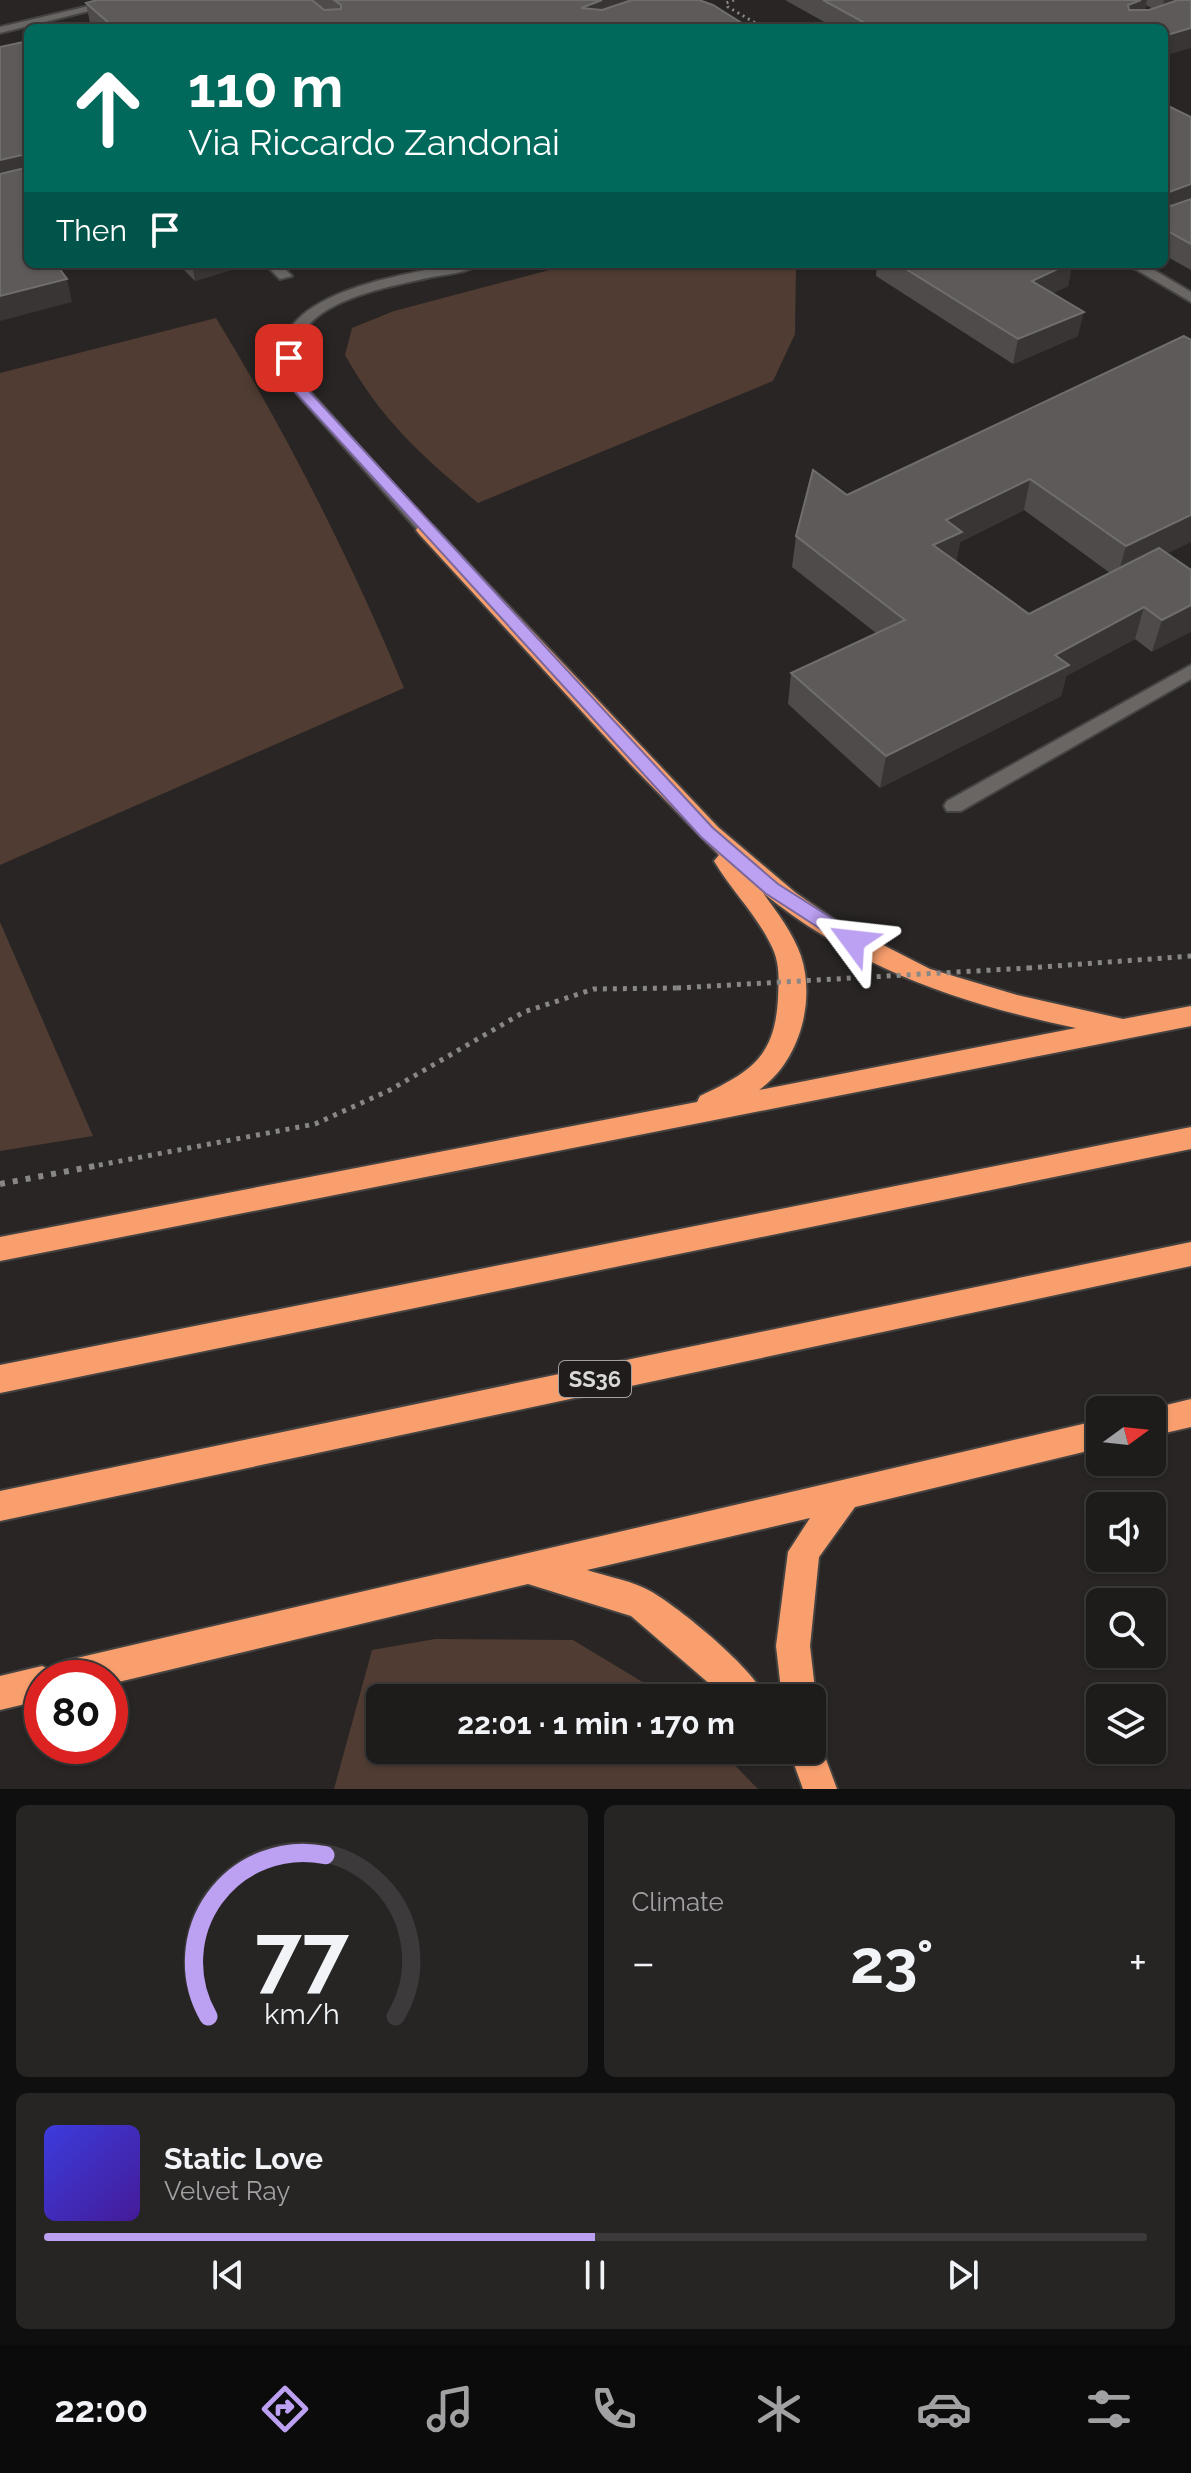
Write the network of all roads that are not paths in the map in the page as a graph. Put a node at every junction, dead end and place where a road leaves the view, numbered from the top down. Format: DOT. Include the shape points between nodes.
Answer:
graph roads {
  1 [pos="128,0"];
  2 [pos="24,24"];
  3 [pos="26,24"];
  4 [pos="0,30"];
  5 [pos="276,268"];
  6 [pos="456,268"];
  7 [pos="1141,268"];
  8 [pos="285,276"];
  9 [pos="1191,298"];
  10 [pos="426,530"];
  11 [pos="1191,671"];
  12 [pos="954,806"];
  13 [pos="707,832"];
  14 [pos="1191,1016"];
  15 [pos="1125,1028"];
  16 [pos="675,1120"];
  17 [pos="1191,1138"];
  18 [pos="0,1249"];
  19 [pos="1191,1254"];
  20 [pos="0,1379"];
  21 [pos="1191,1413"];
  22 [pos="1166,1419"];
  23 [pos="1086,1437"];
  24 [pos="847,1492"];
  25 [pos="0,1506"];
  26 [pos="524,1567"];
  27 [pos="128,1663"];
  28 [pos="735,1684"];
  29 [pos="797,1684"];
  30 [pos="24,1687"];
  31 [pos="0,1693"];
  32 [pos="809,1764"];
  33 [pos="820,1789"];
  1 -- 3 [label="street"];
  2 -- 4 [label="street"];
  5 -- 8 [label="street"];
  6 -- 10 [label="street" via="319,310 294,331 290,343 291,373 301,390"];
  7 -- 9 [label="street"];
  10 -- 13 [label="highway"];
  11 -- 12 [label="street"];
  13 -- 15 [label="highway" via="771,889 831,930 920,975 1027,1008"];
  13 -- 16 [label="highway" via="791,964 791,1030 773,1064 748,1085"];
  14 -- 15 [label="highway"];
  15 -- 16 [label="highway"];
  16 -- 18 [label="highway"];
  17 -- 20 [label="highway"];
  19 -- 25 [label="highway, SS36"];
  21 -- 22 [label="highway"];
  23 -- 24 [label="highway"];
  24 -- 26 [label="highway"];
  24 -- 29 [label="highway" via="804,1552 793,1646"];
  26 -- 27 [label="highway"];
  26 -- 28 [label="highway" via="640,1603"];
  30 -- 31 [label="highway"];
  32 -- 33 [label="highway"];
}
